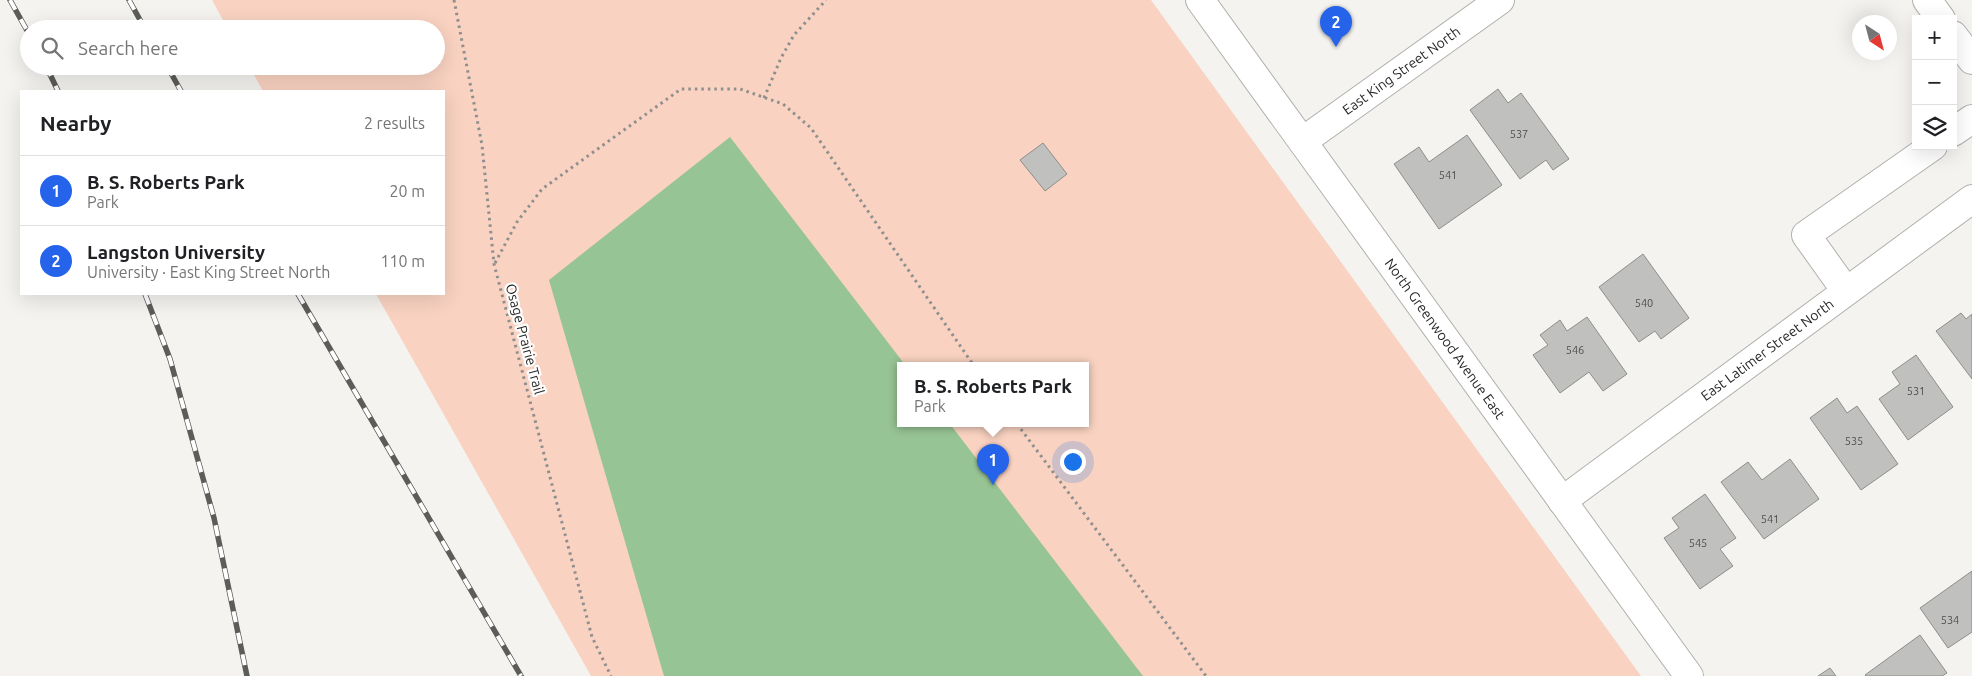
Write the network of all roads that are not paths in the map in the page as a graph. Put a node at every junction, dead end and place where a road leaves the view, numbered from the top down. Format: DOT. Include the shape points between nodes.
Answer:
graph roads {
  1 [pos="1200,0"];
  2 [pos="1500,0"];
  3 [pos="1927,0"];
  4 [pos="1938,15"];
  5 [pos="1957,40"];
  6 [pos="1972,60"];
  7 [pos="1972,119"];
  8 [pos="1957,129"];
  9 [pos="1303,141"];
  10 [pos="1927,150"];
  11 [pos="1972,199"];
  12 [pos="1846,292"];
  13 [pos="1562,501"];
  14 [pos="1689,676"];
  1 -- 9 [label="street, North Greenwood Avenue East"];
  2 -- 9 [label="street, East King Street North"];
  3 -- 4 [label="street"];
  5 -- 6 [label="street"];
  7 -- 8 [label="street"];
  9 -- 13 [label="street, North Greenwood Avenue East"];
  10 -- 12 [label="street" via="1806,234"];
  11 -- 12 [label="street, East Latimer Street North"];
  12 -- 13 [label="street, East Latimer Street North"];
  13 -- 14 [label="street, North Greenwood Avenue East"];
}
